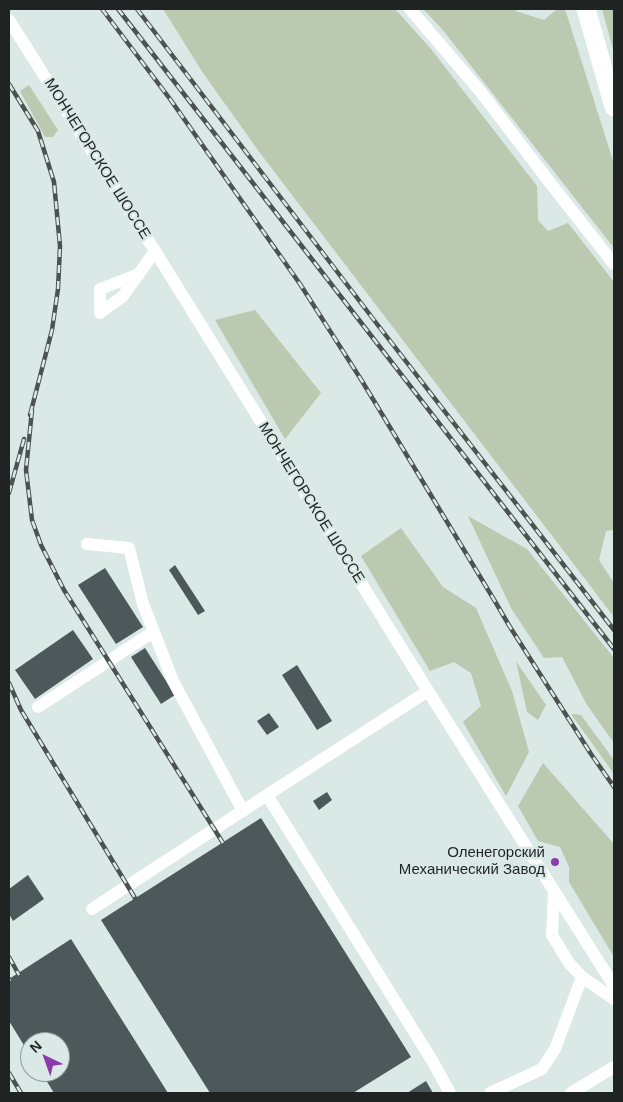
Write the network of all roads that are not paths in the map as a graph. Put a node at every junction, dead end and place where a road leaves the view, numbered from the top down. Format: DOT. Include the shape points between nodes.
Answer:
graph roads {
  1 [pos="410,9"];
  2 [pos="586,9"];
  3 [pos="9,20"];
  4 [pos="614,107"];
  5 [pos="155,251"];
  6 [pos="614,264"];
  7 [pos="139,274"];
  8 [pos="87,544"];
  9 [pos="153,632"];
  10 [pos="428,692"];
  11 [pos="38,706"];
  12 [pos="267,795"];
  13 [pos="242,811"];
  14 [pos="554,891"];
  15 [pos="92,909"];
  16 [pos="582,977"];
  17 [pos="614,986"];
  18 [pos="614,999"];
  19 [pos="614,1067"];
  20 [pos="450,1093"];
  21 [pos="490,1093"];
  22 [pos="571,1093"];
  1 -- 6 [label="street" via="457,63"];
  2 -- 4 [label="highway"];
  3 -- 5 [label="street, МОНЧЕГОРСКОЕ ШОССЕ"];
  5 -- 7 [label="street"];
  5 -- 10 [label="street, МОНЧЕГОРСКОЕ ШОССЕ"];
  8 -- 9 [label="street" via="129,548"];
  9 -- 11 [label="street"];
  9 -- 13 [label="street" via="173,681"];
  10 -- 12 [label="street"];
  10 -- 14 [label="street, МОНЧЕГОРСКОЕ ШОССЕ"];
  12 -- 13 [label="street"];
  12 -- 20 [label="street"];
  13 -- 15 [label="street"];
  14 -- 16 [label="street" via="552,935"];
  14 -- 17 [label="street, МОНЧЕГОРСКОЕ ШОССЕ"];
  16 -- 18 [label="street"];
  16 -- 21 [label="street" via="555,1049 542,1069"];
  19 -- 22 [label="street"];
}
